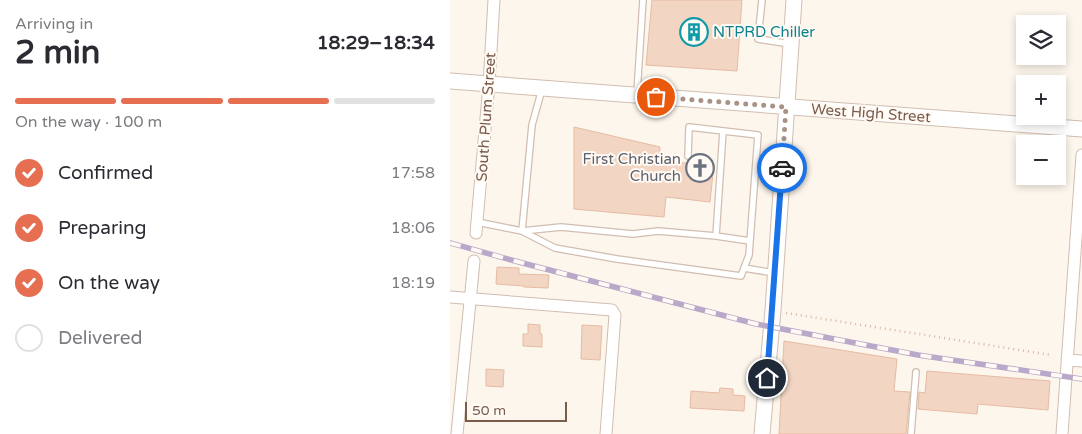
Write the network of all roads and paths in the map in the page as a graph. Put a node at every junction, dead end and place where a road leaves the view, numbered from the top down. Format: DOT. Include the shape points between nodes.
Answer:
graph roads {
  1 [pos="494,0"];
  2 [pos="643,0"];
  3 [pos="762,0"];
  4 [pos="794,0"];
  5 [pos="791,44"];
  6 [pos="450,81"];
  7 [pos="489,84"];
  8 [pos="542,88"];
  9 [pos="637,95"];
  10 [pos="786,107"];
  11 [pos="1082,129"];
  12 [pos="723,131"];
  13 [pos="1082,155"];
  14 [pos="688,156"];
  15 [pos="1080,209"];
  16 [pos="477,227"];
  17 [pos="522,231"];
  18 [pos="716,236"];
  19 [pos="750,241"];
  20 [pos="1079,248"];
  21 [pos="474,261"];
  22 [pos="744,268"];
  23 [pos="775,273"];
  24 [pos="1077,281"];
  25 [pos="450,298"];
  26 [pos="471,299"];
  27 [pos="782,312"];
  28 [pos="1051,355"];
  29 [pos="1067,360"];
  30 [pos="1082,361"];
  31 [pos="916,372"];
  32 [pos="457,434"];
  33 [pos="606,434"];
  34 [pos="762,434"];
  35 [pos="911,434"];
  36 [pos="1062,434"];
  1 -- 7 [label="street, South Plum Street"];
  2 -- 9 [label="lane"];
  3 -- 5 [label="lane" via="758,40"];
  4 -- 5 [label="street"];
  5 -- 10 [label="street"];
  6 -- 7 [label="street, West High Street"];
  7 -- 8 [label="street, West High Street"];
  7 -- 16 [label="street, South Plum Street"];
  8 -- 9 [label="street, West High Street"];
  8 -- 17 [label="lane" via="532,125"];
  9 -- 10 [label="street, West High Street"];
  10 -- 11 [label="street, West High Street"];
  10 -- 23 [label="street"];
  12 -- 14 [label="lane" via="690,127"];
  12 -- 18 [label="lane"];
  12 -- 19 [label="lane" via="758,135"];
  13 -- 15 [label="street"];
  15 -- 20 [label="street"];
  16 -- 17 [label="lane"];
  17 -- 18 [label="lane" via="561,227 632,234 658,231"];
  17 -- 22 [label="lane" via="555,248 617,259 740,276"];
  18 -- 19 [label="lane"];
  19 -- 22 [label="lane"];
  20 -- 24 [label="street"];
  21 -- 26 [label="street"];
  22 -- 23 [label="lane"];
  23 -- 34 [label="street"];
  24 -- 29 [label="street"];
  25 -- 26 [label="street"];
  26 -- 32 [label="street"];
  26 -- 33 [label="street" via="612,310 613,346"];
  27 -- 28 [label="path"];
  29 -- 30 [label="street"];
  29 -- 36 [label="street"];
  31 -- 35 [label="lane"];
}
